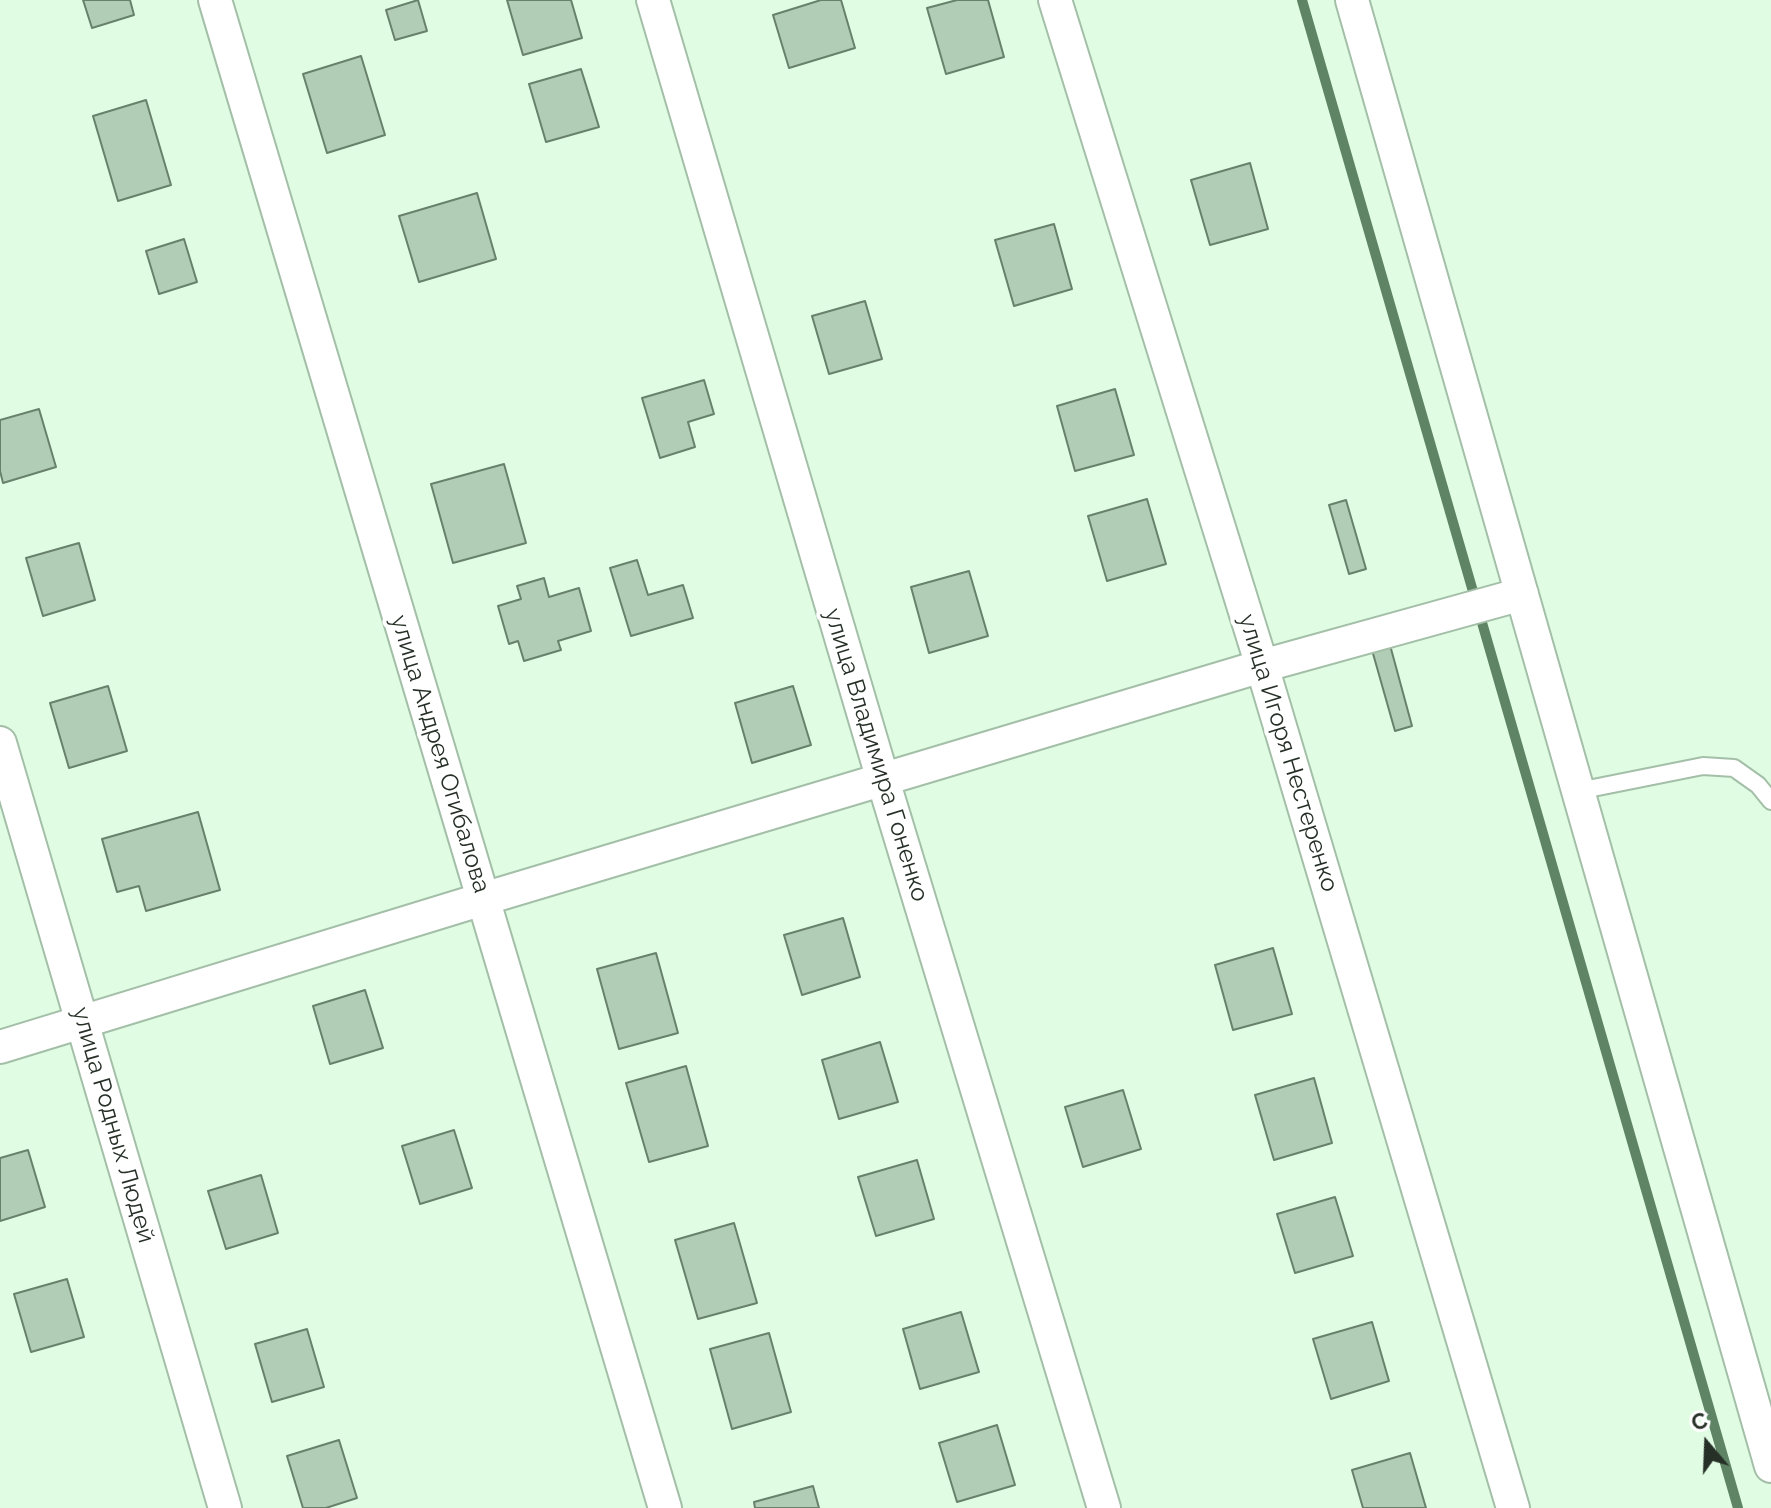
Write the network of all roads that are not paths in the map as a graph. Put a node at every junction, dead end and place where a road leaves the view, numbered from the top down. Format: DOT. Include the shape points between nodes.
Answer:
graph roads {
  1 [pos="215,0"];
  2 [pos="653,0"];
  3 [pos="1055,0"];
  4 [pos="1352,0"];
  5 [pos="1522,594"];
  6 [pos="1262,666"];
  7 [pos="0,743"];
  8 [pos="883,780"];
  9 [pos="1578,791"];
  10 [pos="1771,801"];
  11 [pos="483,899"];
  12 [pos="82,1022"];
  13 [pos="0,1047"];
  14 [pos="1771,1466"];
  15 [pos="225,1508"];
  16 [pos="665,1508"];
  17 [pos="1104,1508"];
  18 [pos="1513,1508"];
  1 -- 11 [label="street, улица Андрея Огибалова"];
  2 -- 8 [label="street, улица Владимира Гоненко"];
  3 -- 6 [label="street, улица Игоря Нестеренко"];
  4 -- 5 [label="street"];
  5 -- 6 [label="street"];
  5 -- 9 [label="street"];
  6 -- 8 [label="street"];
  6 -- 18 [label="street, улица Игоря Нестеренко"];
  7 -- 12 [label="street, улица Родных Людей"];
  8 -- 11 [label="street"];
  8 -- 17 [label="street, улица Владимира Гоненко"];
  9 -- 10 [label="lane" via="1703,766 1734,768"];
  9 -- 14 [label="street"];
  11 -- 12 [label="street"];
  11 -- 16 [label="street, улица Андрея Огибалова"];
  12 -- 13 [label="street"];
  12 -- 15 [label="street, улица Родных Людей"];
}
